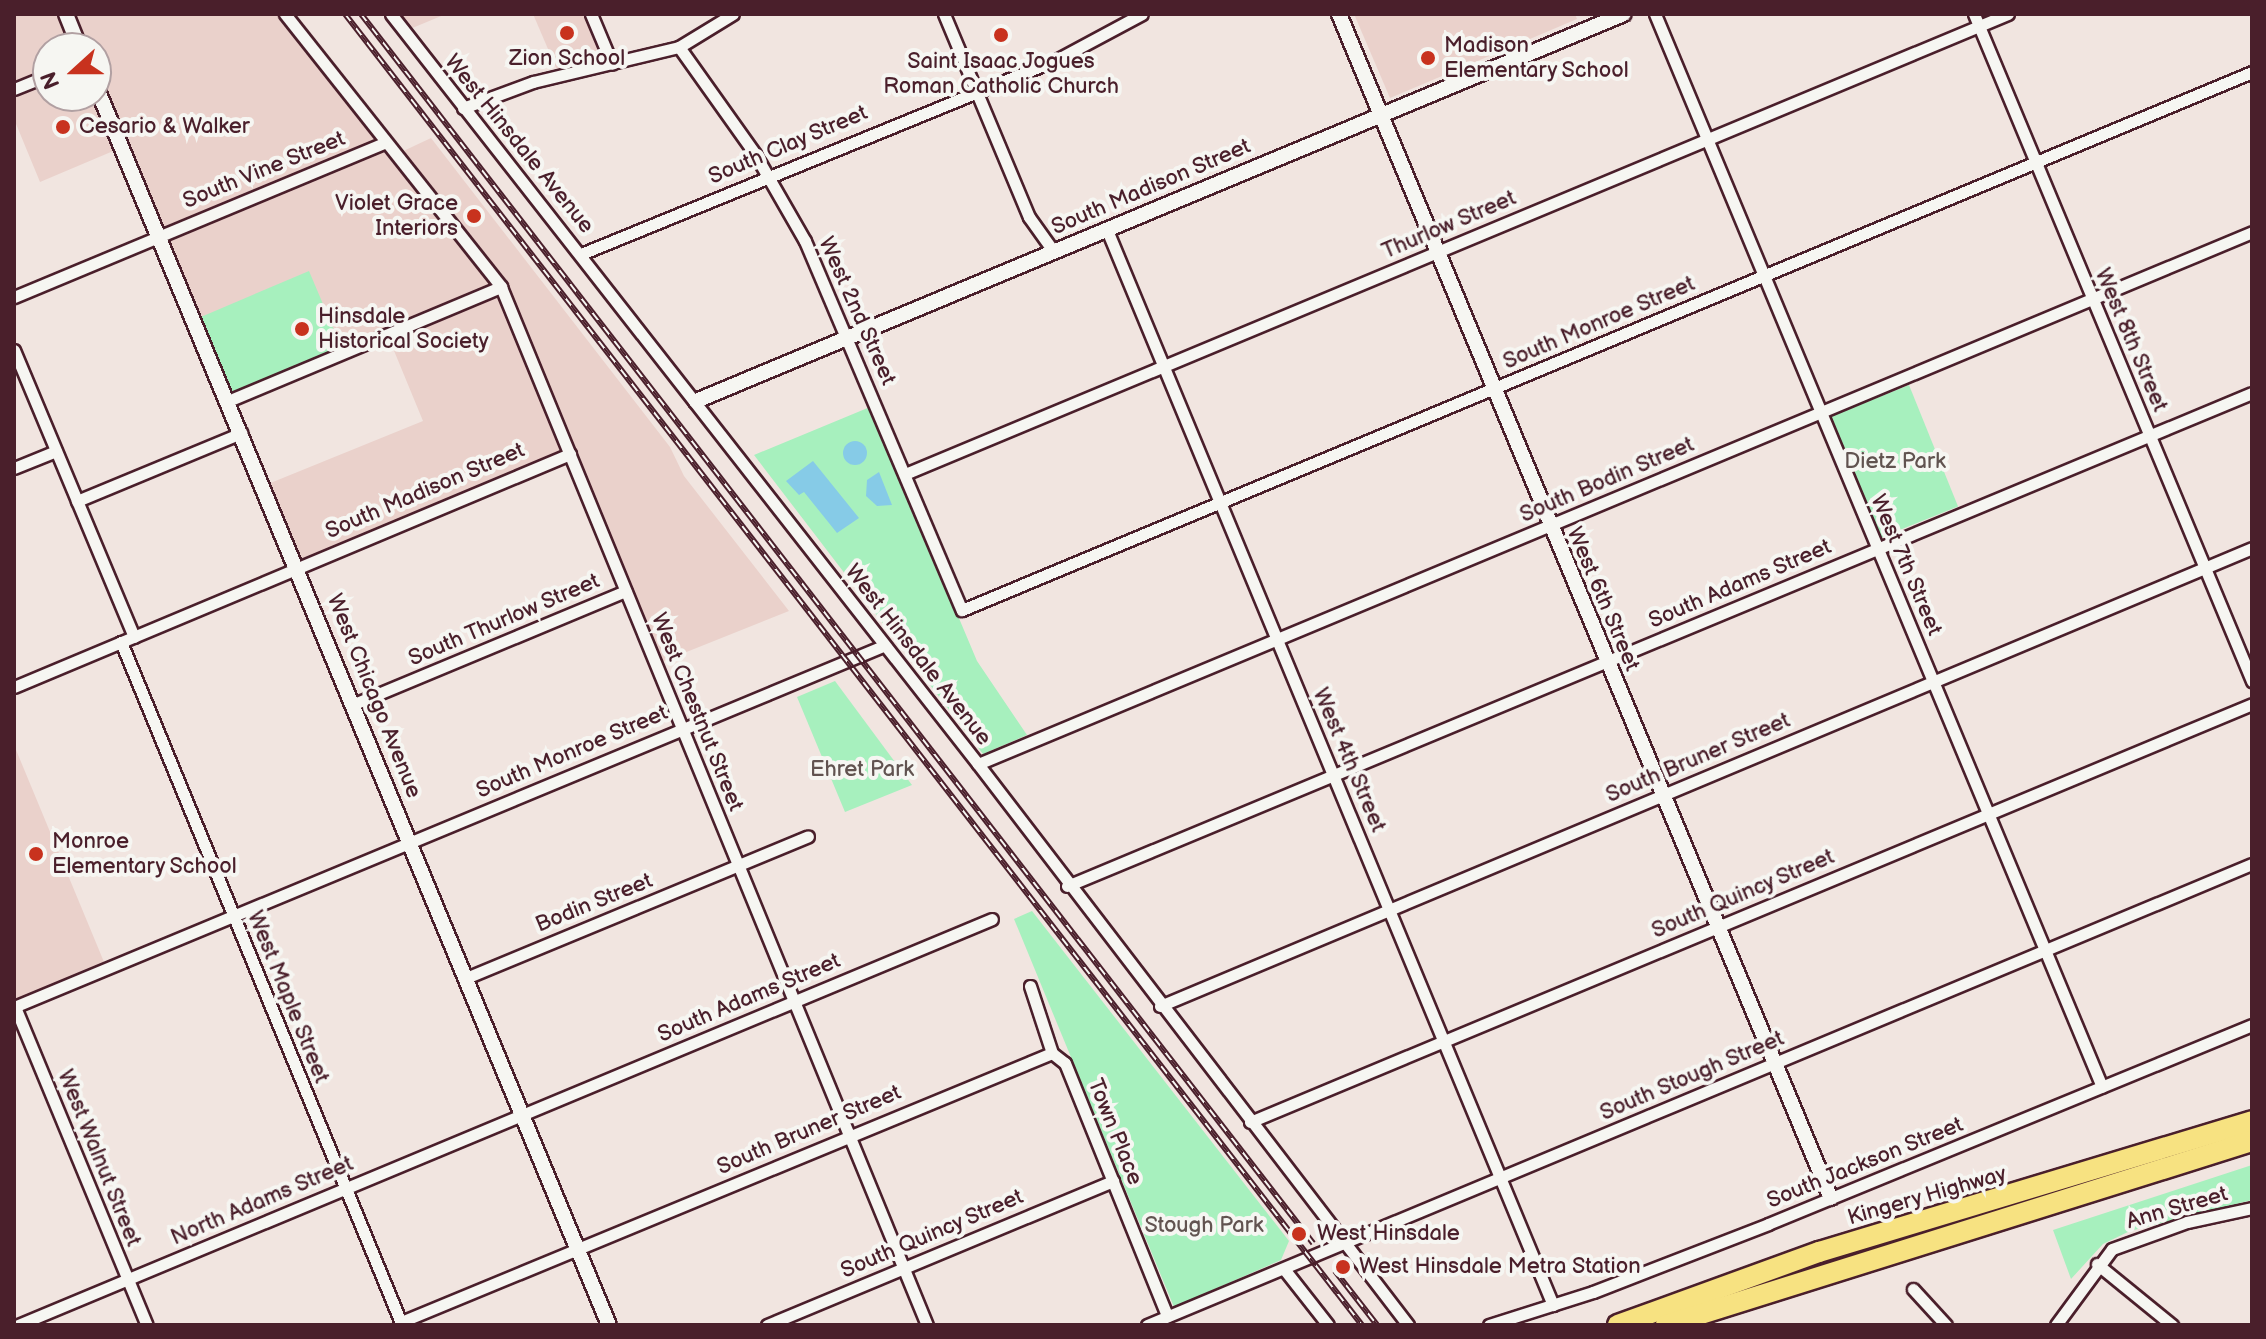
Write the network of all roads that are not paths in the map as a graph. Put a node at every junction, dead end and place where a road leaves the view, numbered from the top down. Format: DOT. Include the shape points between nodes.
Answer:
graph roads {
  1 [pos="285,14"];
  2 [pos="391,14"];
  3 [pos="591,14"];
  4 [pos="733,14"];
  5 [pos="944,14"];
  6 [pos="1142,14"];
  7 [pos="1339,14"];
  8 [pos="1624,14"];
  9 [pos="1655,14"];
  10 [pos="1974,14"];
  11 [pos="2008,14"];
  12 [pos="1979,26"];
  13 [pos="679,47"];
  14 [pos="612,64"];
  15 [pos="2252,72"];
  16 [pos="975,88"];
  17 [pos="463,108"];
  18 [pos="107,112"];
  19 [pos="1381,115"];
  20 [pos="1707,139"];
  21 [pos="384,143"];
  22 [pos="2036,162"];
  23 [pos="768,175"];
  24 [pos="1107,230"];
  25 [pos="2252,232"];
  26 [pos="159,236"];
  27 [pos="1054,252"];
  28 [pos="1435,253"];
  29 [pos="581,254"];
  30 [pos="1764,276"];
  31 [pos="501,287"];
  32 [pos="14,297"];
  33 [pos="2093,299"];
  34 [pos="848,338"];
  35 [pos="14,350"];
  36 [pos="1164,366"];
  37 [pos="1492,389"];
  38 [pos="2252,393"];
  39 [pos="228,401"];
  40 [pos="696,401"];
  41 [pos="1821,412"];
  42 [pos="241,433"];
  43 [pos="2150,435"];
  44 [pos="56,451"];
  45 [pos="570,454"];
  46 [pos="14,468"];
  47 [pos="905,474"];
  48 [pos="77,501"];
  49 [pos="1220,502"];
  50 [pos="1549,526"];
  51 [pos="2252,548"];
  52 [pos="1878,549"];
  53 [pos="298,568"];
  54 [pos="2205,568"];
  55 [pos="625,591"];
  56 [pos="962,610"];
  57 [pos="134,637"];
  58 [pos="1277,639"];
  59 [pos="121,642"];
  60 [pos="883,646"];
  61 [pos="1606,662"];
  62 [pos="1933,681"];
  63 [pos="2252,681"];
  64 [pos="14,687"];
  65 [pos="354,704"];
  66 [pos="2252,704"];
  67 [pos="682,727"];
  68 [pos="978,764"];
  69 [pos="1334,775"];
  70 [pos="1661,795"];
  71 [pos="1988,814"];
  72 [pos="808,836"];
  73 [pos="410,841"];
  74 [pos="2252,864"];
  75 [pos="737,865"];
  76 [pos="1067,886"];
  77 [pos="1389,908"];
  78 [pos="233,915"];
  79 [pos="992,919"];
  80 [pos="1716,927"];
  81 [pos="2045,950"];
  82 [pos="466,978"];
  83 [pos="1030,986"];
  84 [pos="794,1001"];
  85 [pos="1160,1006"];
  86 [pos="15,1007"];
  87 [pos="2252,1025"];
  88 [pos="1444,1041"];
  89 [pos="1055,1053"];
  90 [pos="1773,1064"];
  91 [pos="2102,1087"];
  92 [pos="522,1114"];
  93 [pos="2252,1121"];
  94 [pos="1250,1122"];
  95 [pos="849,1135"];
  96 [pos="2252,1141"];
  97 [pos="1501,1177"];
  98 [pos="1113,1181"];
  99 [pos="345,1188"];
  100 [pos="1831,1198"];
  101 [pos="2252,1208"];
  102 [pos="1345,1243"];
  103 [pos="577,1248"];
  104 [pos="2097,1264"];
  105 [pos="903,1267"];
  106 [pos="1284,1269"];
  107 [pos="127,1279"];
  108 [pos="1913,1289"];
  109 [pos="1553,1305"];
  110 [pos="1167,1316"];
  111 [pos="401,1324"];
  112 [pos="18,1325"];
  113 [pos="147,1325"];
  114 [pos="609,1325"];
  115 [pos="767,1325"];
  116 [pos="927,1325"];
  117 [pos="1147,1325"];
  118 [pos="1328,1325"];
  119 [pos="1408,1325"];
  120 [pos="1489,1325"];
  121 [pos="1618,1325"];
  122 [pos="1666,1325"];
  123 [pos="1946,1325"];
  124 [pos="2056,1325"];
  125 [pos="2172,1325"];
  1 -- 21 [label="street, West Chestnut Street"];
  2 -- 17 [label="street, West Hinsdale Avenue"];
  3 -- 14 [label="street"];
  4 -- 13 [label="street"];
  5 -- 16 [label="street"];
  6 -- 16 [label="street, South Clay Street" via="1058,59"];
  7 -- 19 [label="street, West 6th Street"];
  8 -- 19 [label="street, South Madison Street"];
  9 -- 20 [label="street, West 7th Street"];
  10 -- 12 [label="street, West 8th Street"];
  11 -- 12 [label="street, Thurlow Street"];
  12 -- 20 [label="street, Thurlow Street"];
  12 -- 22 [label="street, West 8th Street"];
  13 -- 14 [label="street"];
  13 -- 23 [label="street, West 2nd Street"];
  14 -- 17 [label="street" via="533,82"];
  15 -- 22 [label="street, South Monroe Street"];
  16 -- 23 [label="street, South Clay Street"];
  16 -- 27 [label="street" via="1029,217"];
  17 -- 29 [label="street, West Hinsdale Avenue"];
  18 -- 26 [label="street, West Chicago Avenue"];
  19 -- 24 [label="street, South Madison Street"];
  19 -- 28 [label="street, West 6th Street"];
  20 -- 28 [label="street, Thurlow Street"];
  20 -- 30 [label="street, West 7th Street"];
  21 -- 26 [label="street, South Vine Street"];
  21 -- 31 [label="street, West Chestnut Street"];
  22 -- 30 [label="street, South Monroe Street"];
  22 -- 33 [label="street, West 8th Street"];
  23 -- 29 [label="street, South Clay Street"];
  23 -- 34 [label="street, West 2nd Street" via="809,249"];
  24 -- 27 [label="street, South Madison Street"];
  24 -- 36 [label="street, West 4th Street"];
  25 -- 33 [label="street, South Bodin Street"];
  26 -- 32 [label="street, South Vine Street"];
  26 -- 39 [label="street, West Chicago Avenue"];
  27 -- 34 [label="street, South Madison Street"];
  28 -- 36 [label="street, Thurlow Street"];
  28 -- 37 [label="street, West 6th Street"];
  29 -- 40 [label="street, West Hinsdale Avenue"];
  30 -- 37 [label="street, South Monroe Street"];
  30 -- 41 [label="street, West 7th Street"];
  31 -- 39 [label="street"];
  31 -- 45 [label="street, West Chestnut Street"];
  33 -- 41 [label="street, South Bodin Street"];
  33 -- 43 [label="street, West 8th Street"];
  34 -- 40 [label="street, South Madison Street"];
  34 -- 47 [label="street, West 2nd Street"];
  35 -- 44 [label="street"];
  36 -- 47 [label="street, Thurlow Street"];
  36 -- 49 [label="street, West 4th Street"];
  37 -- 49 [label="street, South Monroe Street"];
  37 -- 50 [label="street, West 6th Street"];
  38 -- 43 [label="street, South Adams Street"];
  39 -- 42 [label="street, West Chicago Avenue"];
  40 -- 60 [label="street, West Hinsdale Avenue"];
  41 -- 50 [label="street, South Bodin Street"];
  41 -- 52 [label="street, West 7th Street"];
  42 -- 48 [label="street"];
  42 -- 53 [label="street, West Chicago Avenue"];
  43 -- 52 [label="street, South Adams Street"];
  43 -- 54 [label="street, West 8th Street"];
  44 -- 46 [label="street"];
  44 -- 48 [label="street"];
  45 -- 53 [label="street, South Madison Street"];
  45 -- 55 [label="street, West Chestnut Street"];
  47 -- 56 [label="street, West 2nd Street"];
  48 -- 57 [label="street"];
  49 -- 56 [label="street, South Monroe Street"];
  49 -- 58 [label="street, West 4th Street"];
  50 -- 58 [label="street, South Bodin Street"];
  50 -- 61 [label="street, West 6th Street"];
  51 -- 54 [label="street, South Bruner Street"];
  52 -- 61 [label="street, South Adams Street"];
  52 -- 62 [label="street, West 7th Street"];
  53 -- 57 [label="street, South Madison Street"];
  53 -- 65 [label="street, West Chicago Avenue"];
  54 -- 62 [label="street, South Bruner Street"];
  54 -- 63 [label="street, West 8th Street"];
  55 -- 65 [label="street, South Thurlow Street"];
  55 -- 67 [label="street, West Chestnut Street"];
  57 -- 59 [label="street, South Madison Street"];
  58 -- 68 [label="street, South Bodin Street"];
  58 -- 69 [label="street, West 4th Street"];
  59 -- 64 [label="street, South Madison Street"];
  59 -- 78 [label="street, West Maple Street"];
  60 -- 67 [label="street, South Monroe Street"];
  60 -- 68 [label="street, West Hinsdale Avenue"];
  61 -- 69 [label="street, South Adams Street"];
  61 -- 70 [label="street, West 6th Street"];
  62 -- 70 [label="street, South Bruner Street"];
  62 -- 71 [label="street, West 7th Street"];
  65 -- 73 [label="street, West Chicago Avenue"];
  66 -- 71 [label="street, South Quincy Street"];
  67 -- 73 [label="street, South Monroe Street"];
  67 -- 75 [label="street, West Chestnut Street"];
  68 -- 76 [label="street, West Hinsdale Avenue"];
  69 -- 76 [label="street, South Adams Street"];
  69 -- 77 [label="street, West 4th Street"];
  70 -- 77 [label="street, South Bruner Street"];
  70 -- 80 [label="street, West 6th Street"];
  71 -- 80 [label="street, South Quincy Street"];
  71 -- 81 [label="street, West 7th Street"];
  72 -- 75 [label="street, Bodin Street"];
  73 -- 78 [label="street, South Monroe Street"];
  73 -- 82 [label="street, West Chicago Avenue"];
  74 -- 81 [label="street, South Stough Street"];
  75 -- 82 [label="street, Bodin Street"];
  75 -- 84 [label="street, West Chestnut Street"];
  76 -- 85 [label="street, West Hinsdale Avenue"];
  77 -- 85 [label="street, South Bruner Street"];
  77 -- 88 [label="street, West 4th Street"];
  78 -- 86 [label="street, South Monroe Street"];
  78 -- 99 [label="street, West Maple Street"];
  79 -- 84 [label="street, South Adams Street"];
  80 -- 88 [label="street, South Quincy Street"];
  80 -- 90 [label="street, West 6th Street"];
  81 -- 90 [label="street, South Stough Street"];
  81 -- 91 [label="street, West 7th Street"];
  82 -- 92 [label="street, West Chicago Avenue"];
  83 -- 89 [label="street, Town Place"];
  84 -- 92 [label="street, South Adams Street"];
  84 -- 95 [label="street, West Chestnut Street"];
  85 -- 94 [label="street, West Hinsdale Avenue"];
  86 -- 107 [label="street, West Walnut Street"];
  87 -- 91 [label="street, South Jackson Street"];
  88 -- 94 [label="street, South Quincy Street"];
  88 -- 97 [label="street, West 4th Street"];
  89 -- 95 [label="street, South Bruner Street"];
  89 -- 98 [label="street, Town Place"];
  90 -- 97 [label="street, South Stough Street"];
  90 -- 100 [label="street, West 6th Street"];
  91 -- 100 [label="street, South Jackson Street"];
  92 -- 99 [label="street, North Adams Street"];
  92 -- 103 [label="street, West Chicago Avenue"];
  93 -- 121 [label="highway, Kingery Highway" via="1819,1252"];
  94 -- 102 [label="street, West Hinsdale Avenue"];
  95 -- 103 [label="street, South Bruner Street"];
  95 -- 105 [label="street, West Chestnut Street"];
  96 -- 122 [label="highway, Kingery Highway"];
  97 -- 102 [label="street, South Stough Street"];
  97 -- 109 [label="street, West 4th Street"];
  98 -- 105 [label="street, South Quincy Street"];
  98 -- 110 [label="street, Town Place"];
  99 -- 107 [label="street, North Adams Street"];
  99 -- 111 [label="street, West Maple Street"];
  100 -- 109 [label="street, South Jackson Street"];
  101 -- 104 [label="street, Ann Street" via="2126,1242"];
  102 -- 106 [label="street, South Stough Street"];
  102 -- 119 [label="street, West Hinsdale Avenue"];
  103 -- 111 [label="street, South Bruner Street"];
  103 -- 114 [label="street, West Chicago Avenue"];
  104 -- 124 [label="street, Ann Street"];
  104 -- 125 [label="street"];
  105 -- 115 [label="street, South Quincy Street"];
  105 -- 116 [label="street, West Chestnut Street"];
  106 -- 110 [label="street, South Stough Street"];
  106 -- 118 [label="street"];
  107 -- 112 [label="street, North Adams Street"];
  107 -- 113 [label="street, West Walnut Street"];
  108 -- 123 [label="street"];
  109 -- 120 [label="street, South Jackson Street"];
  110 -- 117 [label="street, South Stough Street"];
}
